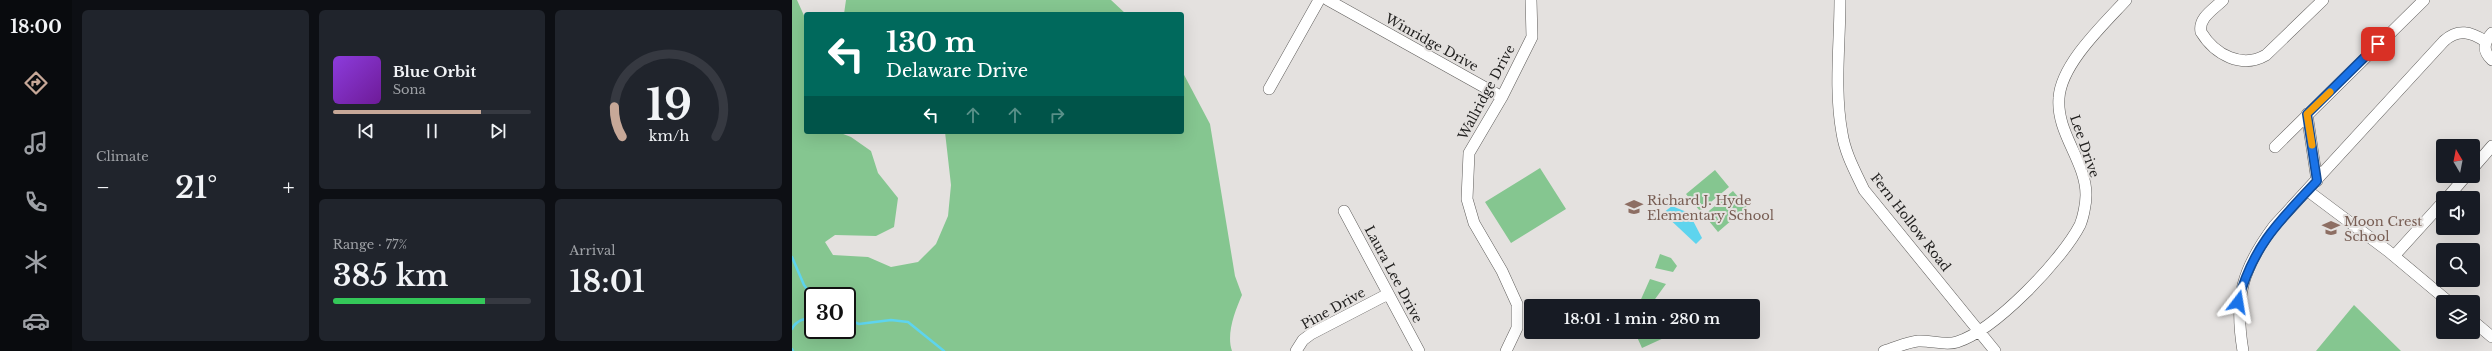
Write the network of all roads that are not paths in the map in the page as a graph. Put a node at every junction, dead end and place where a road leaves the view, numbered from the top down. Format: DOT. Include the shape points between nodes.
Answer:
graph roads {
  1 [pos="1319,0"];
  2 [pos="1328,0"];
  3 [pos="1531,0"];
  4 [pos="1840,0"];
  5 [pos="2126,0"];
  6 [pos="2223,0"];
  7 [pos="2323,0"];
  8 [pos="2424,0"];
  9 [pos="2489,37"];
  10 [pos="2492,60"];
  11 [pos="1269,89"];
  12 [pos="1502,97"];
  13 [pos="2307,114"];
  14 [pos="2492,146"];
  15 [pos="2275,147"];
  16 [pos="2480,160"];
  17 [pos="2317,181"];
  18 [pos="2460,183"];
  19 [pos="2308,191"];
  20 [pos="2453,191"];
  21 [pos="2436,210"];
  22 [pos="1344,211"];
  23 [pos="2394,256"];
  24 [pos="1388,294"];
  25 [pos="2441,295"];
  26 [pos="2480,328"];
  27 [pos="1980,331"];
  28 [pos="2492,337"];
  29 [pos="1296,351"];
  30 [pos="1419,351"];
  31 [pos="1506,351"];
  32 [pos="1884,351"];
  33 [pos="1995,351"];
  34 [pos="2243,351"];
  1 -- 11 [label="street"];
  2 -- 12 [label="street, Winridge Drive"];
  3 -- 12 [label="street, Wallridge Drive" via="1532,37"];
  4 -- 27 [label="street, Fern Hollow Road" via="1839,95 1842,133 1850,162 1864,190"];
  5 -- 27 [label="street, Lee Drive" via="2068,69 2060,90 2059,115 2067,141 2081,169 2086,195 2081,223 2069,244 2009,309"];
  6 -- 7 [label="street" via="2204,19 2200,29 2224,55 2242,61 2254,60 2271,51"];
  8 -- 13 [label="street"];
  9 -- 10 [label="street" via="2486,52"];
  9 -- 17 [label="street" via="2466,32 2448,36"];
  12 -- 31 [label="street, Wallridge Drive" via="1469,153 1467,199 1474,223 1517,304 1517,328"];
  13 -- 15 [label="street"];
  13 -- 17 [label="street"];
  14 -- 16 [label="street"];
  17 -- 19 [label="street"];
  18 -- 20 [label="street"];
  19 -- 23 [label="street"];
  19 -- 34 [label="street" via="2268,234 2251,262 2238,302"];
  21 -- 23 [label="street"];
  22 -- 24 [label="street, Laura Lee Drive"];
  23 -- 25 [label="street"];
  24 -- 29 [label="street, Pine Drive" via="1311,334 1303,340"];
  24 -- 30 [label="street, Laura Lee Drive"];
  26 -- 28 [label="street"];
  27 -- 32 [label="street, Lee Drive" via="1956,343 1918,341"];
  27 -- 33 [label="street, Fern Hollow Road"];
}
